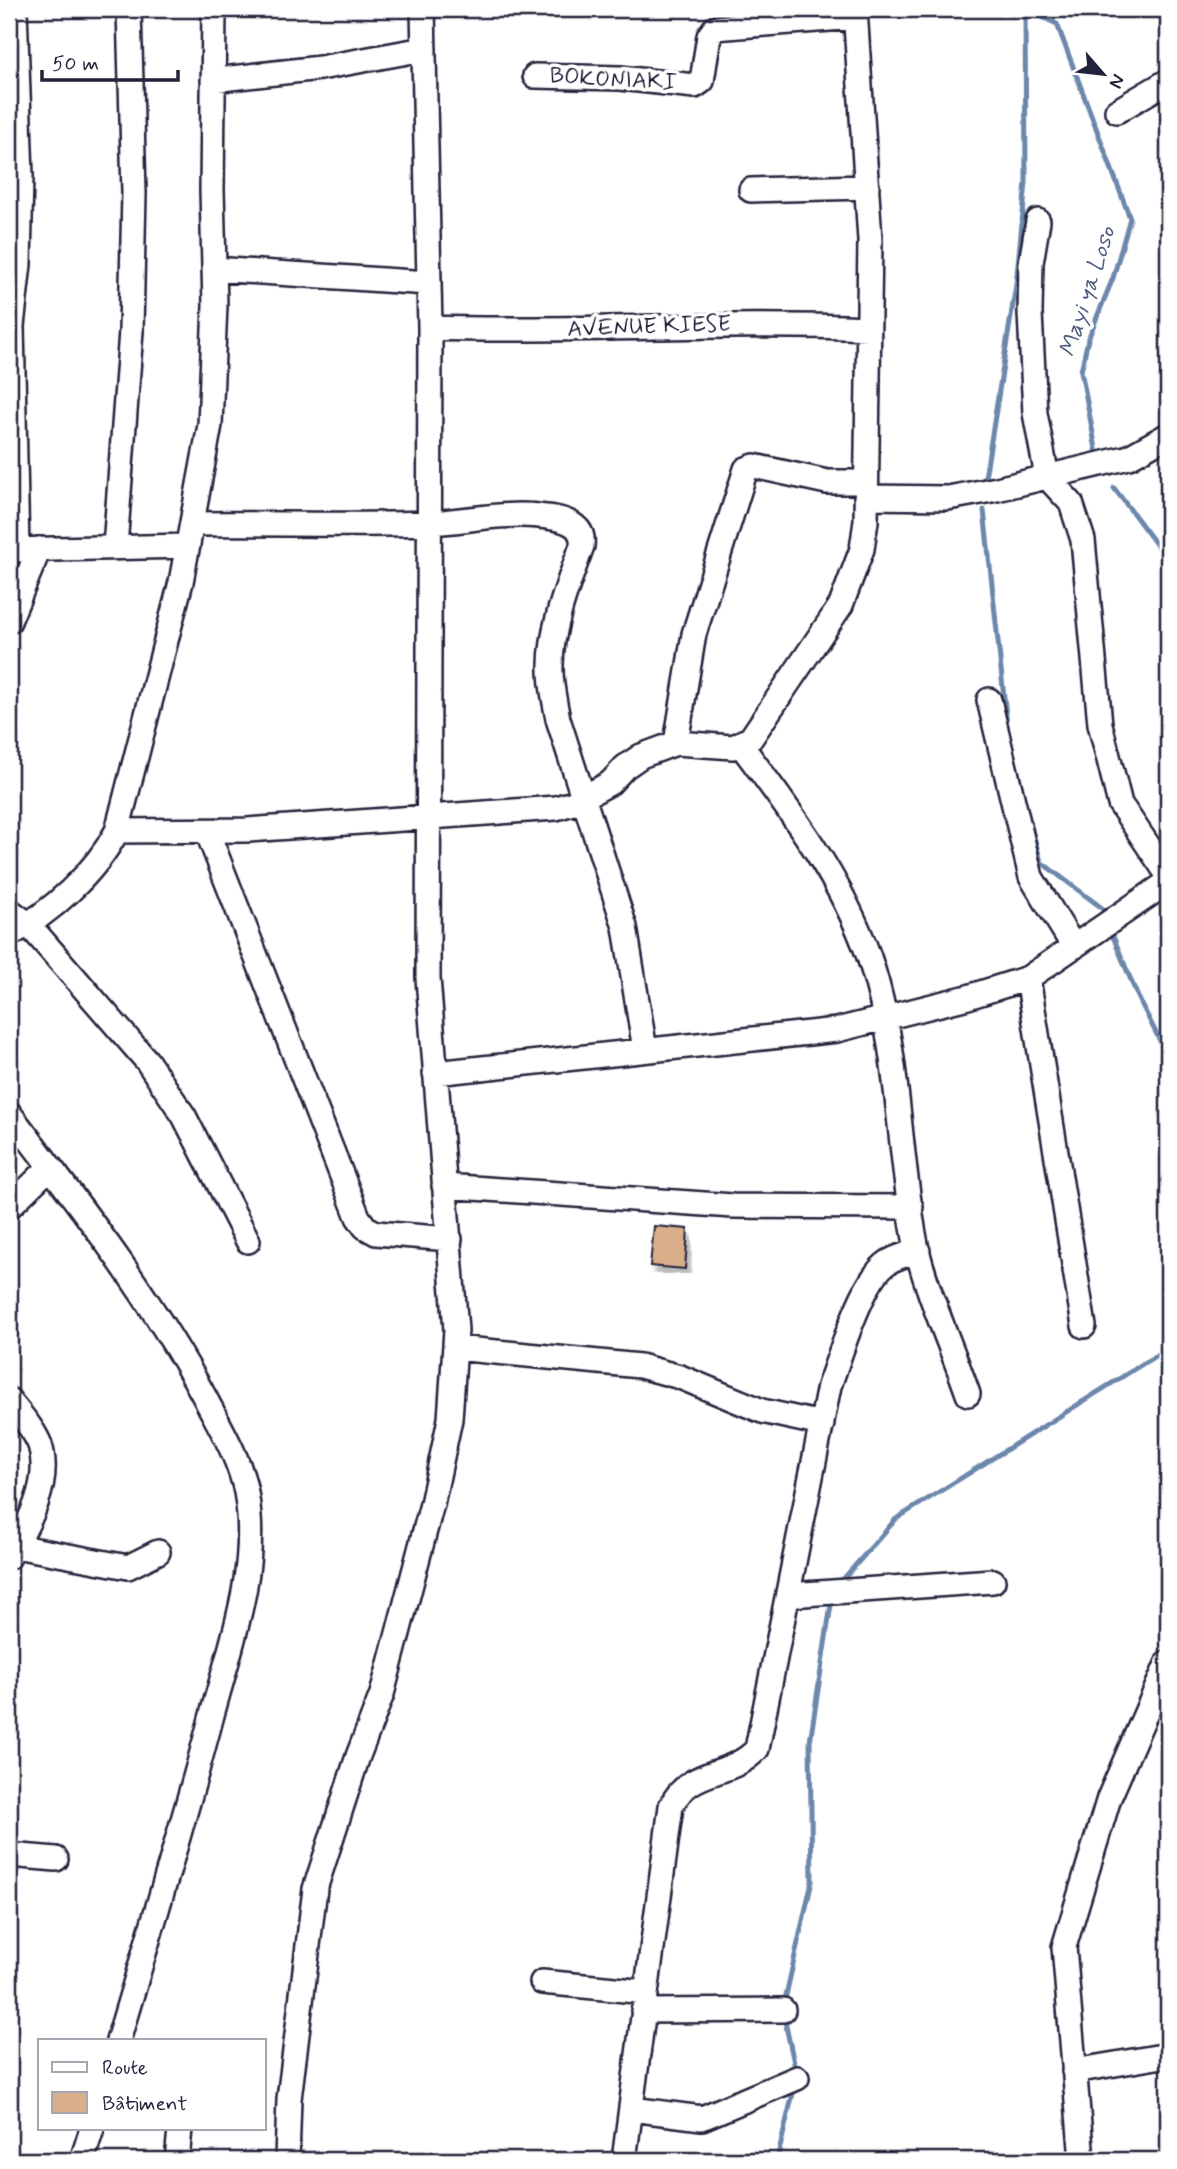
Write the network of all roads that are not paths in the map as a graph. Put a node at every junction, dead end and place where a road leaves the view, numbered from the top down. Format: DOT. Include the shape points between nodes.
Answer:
graph roads {
  1 [pos="15,9"];
  2 [pos="129,9"];
  3 [pos="214,9"];
  4 [pos="423,9"];
  5 [pos="856,13"];
  6 [pos="424,49"];
  7 [pos="535,76"];
  8 [pos="213,80"];
  9 [pos="1168,81"];
  10 [pos="1117,111"];
  11 [pos="867,187"];
  12 [pos="751,190"];
  13 [pos="1038,221"];
  14 [pos="215,270"];
  15 [pos="429,283"];
  16 [pos="430,328"];
  17 [pos="868,328"];
  18 [pos="1168,435"];
  19 [pos="1047,477"];
  20 [pos="866,489"];
  21 [pos="431,523"];
  22 [pos="190,535"];
  23 [pos="115,547"];
  24 [pos="22,549"];
  25 [pos="9,621"];
  26 [pos="989,700"];
  27 [pos="676,743"];
  28 [pos="741,745"];
  29 [pos="585,797"];
  30 [pos="429,817"];
  31 [pos="117,831"];
  32 [pos="207,831"];
  33 [pos="1168,875"];
  34 [pos="1168,882"];
  35 [pos="9,910"];
  36 [pos="19,930"];
  37 [pos="1074,947"];
  38 [pos="1028,978"];
  39 [pos="886,1018"];
  40 [pos="645,1051"];
  41 [pos="435,1073"];
  42 [pos="9,1113"];
  43 [pos="50,1167"];
  44 [pos="444,1186"];
  45 [pos="9,1207"];
  46 [pos="911,1207"];
  47 [pos="450,1239"];
  48 [pos="248,1241"];
  49 [pos="918,1251"];
  50 [pos="1084,1326"];
  51 [pos="455,1348"];
  52 [pos="968,1394"];
  53 [pos="9,1400"];
  54 [pos="822,1424"];
  55 [pos="12,1551"];
  56 [pos="159,1552"];
  57 [pos="993,1581"];
  58 [pos="789,1595"];
  59 [pos="1168,1661"];
  60 [pos="9,1856"];
  61 [pos="56,1859"];
  62 [pos="542,1982"];
  63 [pos="644,2001"];
  64 [pos="783,2010"];
  65 [pos="119,2039"];
  66 [pos="1168,2055"];
  67 [pos="1074,2071"];
  68 [pos="797,2078"];
  69 [pos="631,2109"];
  70 [pos="92,2130"];
  71 [pos="180,2130"];
  72 [pos="82,2160"];
  73 [pos="177,2160"];
  74 [pos="287,2160"];
  75 [pos="624,2160"];
  76 [pos="1082,2160"];
  1 -- 24 [label="street" via="21,176 12,326"];
  2 -- 23 [label="street" via="134,192 131,331"];
  3 -- 8 [label="street"];
  4 -- 6 [label="street"];
  5 -- 7 [label="street, BOKONIAKI" via="715,28 698,85"];
  5 -- 11 [label="street"];
  6 -- 8 [label="street" via="320,68"];
  6 -- 15 [label="street"];
  8 -- 14 [label="street"];
  9 -- 10 [label="street"];
  11 -- 12 [label="street"];
  11 -- 17 [label="street"];
  13 -- 19 [label="street" via="1030,313 1035,413"];
  14 -- 15 [label="street"];
  14 -- 22 [label="street" via="211,414"];
  15 -- 16 [label="street"];
  16 -- 17 [label="street, AVENUE KIESE" via="540,331 774,323"];
  16 -- 21 [label="street"];
  17 -- 20 [label="street"];
  18 -- 19 [label="street" via="1129,457"];
  19 -- 20 [label="street" via="948,498"];
  19 -- 33 [label="street" via="1071,503 1083,540 1100,724 1120,804"];
  20 -- 27 [label="street" via="746,469 694,634"];
  20 -- 28 [label="street" via="862,549 841,605 763,722"];
  21 -- 22 [label="street"];
  21 -- 29 [label="street" via="506,515 547,517 571,523 583,536 558,625 551,670 558,719"];
  21 -- 30 [label="street"];
  22 -- 23 [label="street"];
  22 -- 31 [label="street"];
  23 -- 24 [label="street"];
  24 -- 25 [label="street"];
  26 -- 37 [label="street" via="1031,877"];
  27 -- 28 [label="street"];
  27 -- 29 [label="street" via="641,756"];
  28 -- 39 [label="street" via="820,854 849,908"];
  29 -- 30 [label="street" via="556,808"];
  29 -- 40 [label="street" via="625,927"];
  30 -- 32 [label="street"];
  30 -- 41 [label="street" via="428,978"];
  31 -- 32 [label="street"];
  31 -- 36 [label="street" via="89,869"];
  32 -- 47 [label="street" via="358,1217 376,1233"];
  34 -- 37 [label="street"];
  35 -- 36 [label="street"];
  36 -- 48 [label="street" via="147,1061 184,1116"];
  37 -- 38 [label="street"];
  38 -- 39 [label="street"];
  38 -- 50 [label="street"];
  39 -- 40 [label="street" via="837,1030"];
  39 -- 46 [label="street"];
  40 -- 41 [label="street"];
  41 -- 44 [label="street"];
  42 -- 43 [label="street"];
  43 -- 45 [label="street"];
  43 -- 65 [label="street" via="109,1243 177,1347 235,1454 250,1527 247,1577 237,1621"];
  44 -- 46 [label="street" via="733,1206"];
  44 -- 47 [label="street"];
  46 -- 49 [label="street"];
  47 -- 51 [label="street"];
  49 -- 52 [label="street"];
  49 -- 54 [label="street" via="888,1261 876,1272 849,1331"];
  51 -- 54 [label="street" via="640,1366 774,1414"];
  51 -- 74 [label="street" via="450,1419 432,1504 382,1694 315,1889 289,2099"];
  53 -- 55 [label="street" via="39,1443 42,1459 36,1503"];
  54 -- 58 [label="street"];
  55 -- 56 [label="street" via="128,1567"];
  57 -- 58 [label="street"];
  58 -- 63 [label="street" via="757,1749 744,1762 693,1779 679,1790 671,1806"];
  59 -- 67 [label="street" via="1109,1798 1064,1947"];
  60 -- 61 [label="street"];
  62 -- 63 [label="street"];
  63 -- 64 [label="street"];
  63 -- 69 [label="street"];
  66 -- 67 [label="street"];
  67 -- 76 [label="street"];
  68 -- 69 [label="street" via="702,2118"];
  69 -- 75 [label="street"];
  70 -- 72 [label="street"];
  71 -- 73 [label="street"];
}
